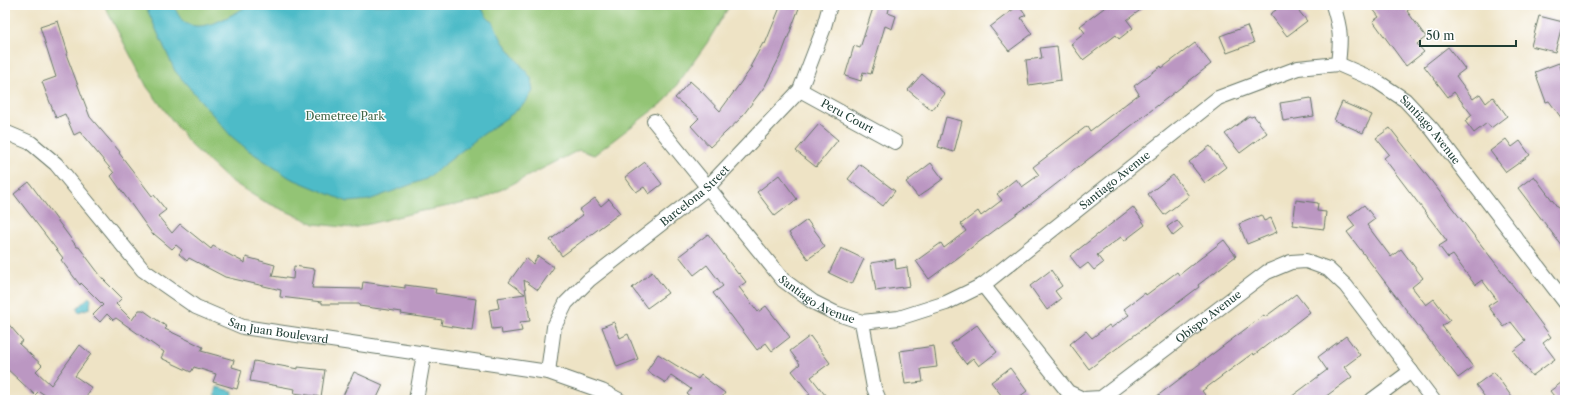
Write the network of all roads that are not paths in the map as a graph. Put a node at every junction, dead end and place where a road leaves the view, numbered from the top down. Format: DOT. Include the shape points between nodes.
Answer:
graph roads {
  1 [pos="830,5"];
  2 [pos="1333,5"];
  3 [pos="1338,64"];
  4 [pos="800,90"];
  5 [pos="654,122"];
  6 [pos="5,132"];
  7 [pos="895,142"];
  8 [pos="707,188"];
  9 [pos="983,285"];
  10 [pos="1565,302"];
  11 [pos="862,322"];
  12 [pos="424,354"];
  13 [pos="1411,371"];
  14 [pos="548,372"];
  15 [pos="416,400"];
  16 [pos="619,400"];
  17 [pos="879,400"];
  18 [pos="1372,400"];
  19 [pos="1433,400"];
  1 -- 4 [label="street, Barcelona Street"];
  2 -- 3 [label="street" via="1340,27"];
  3 -- 9 [label="street, Santiago Avenue" via="1298,68 1218,98"];
  3 -- 10 [label="street, Santiago Avenue" via="1376,80 1405,100 1432,129"];
  4 -- 7 [label="street, Peru Court"];
  4 -- 8 [label="street, Barcelona Street"];
  5 -- 8 [label="street, Santiago Avenue"];
  6 -- 12 [label="street, San Juan Boulevard" via="31,143 56,164 143,270 196,307 244,327"];
  8 -- 11 [label="street, Santiago Avenue" via="782,280 813,302"];
  8 -- 14 [label="street, Barcelona Street" via="589,280 566,303 554,327"];
  9 -- 11 [label="street, Santiago Avenue" via="946,303 899,318"];
  9 -- 13 [label="street, Obispo Avenue" via="1057,380 1068,392 1083,398 1101,398 1267,272 1291,262 1306,261 1328,269 1346,286"];
  11 -- 17 [label="street" via="874,388"];
  12 -- 14 [label="street, San Juan Boulevard"];
  12 -- 15 [label="street"];
  13 -- 18 [label="street"];
  13 -- 19 [label="street, Obispo Avenue"];
  14 -- 16 [label="street, San Juan Boulevard" via="602,391"];
}
